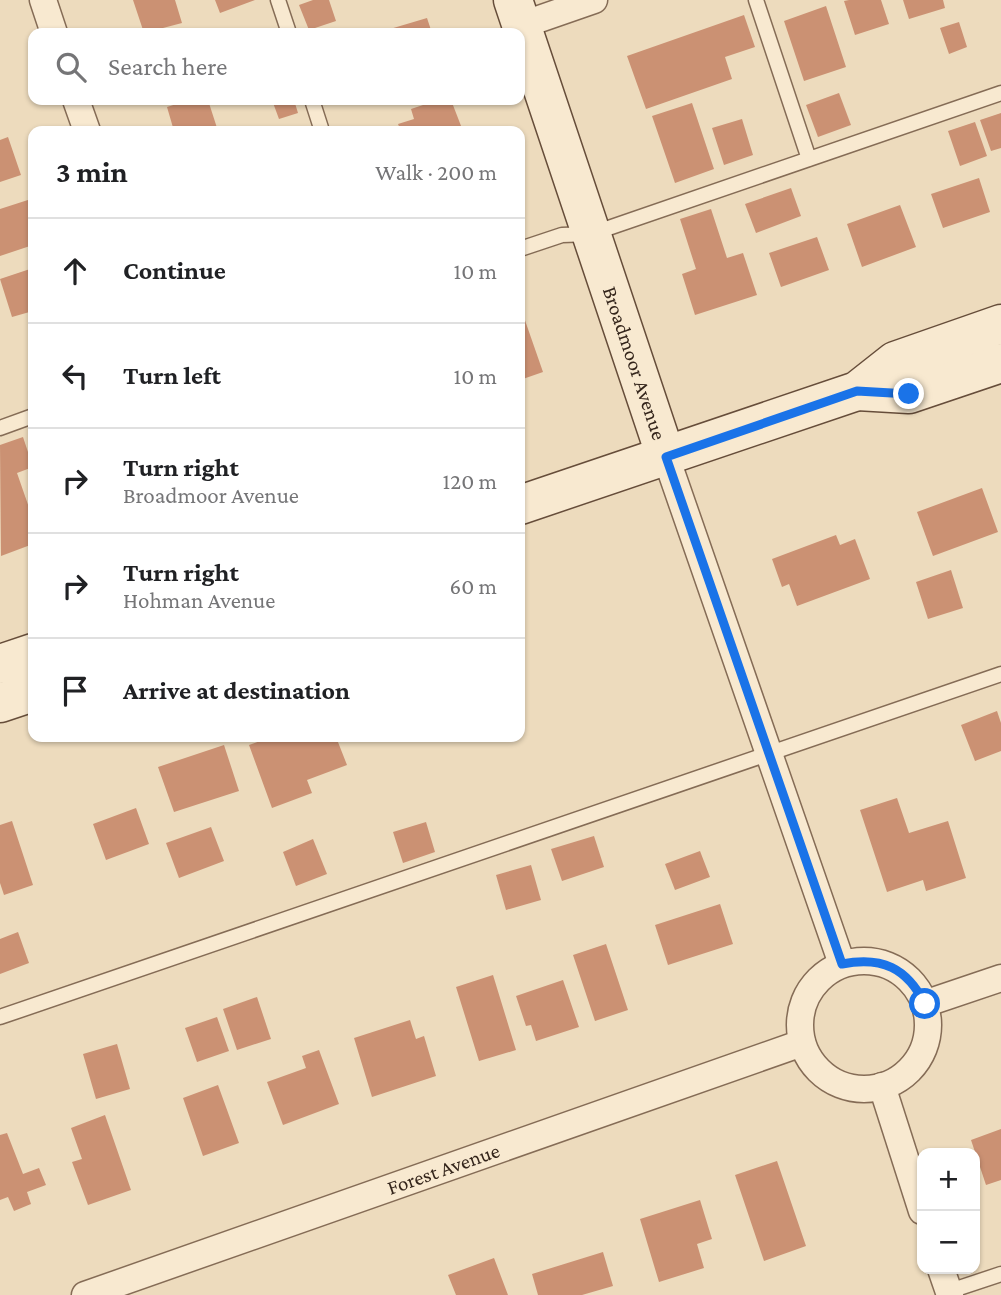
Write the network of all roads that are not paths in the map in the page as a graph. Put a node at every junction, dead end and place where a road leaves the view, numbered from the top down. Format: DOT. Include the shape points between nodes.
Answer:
graph roads {
  1 [pos="43,0"];
  2 [pos="278,0"];
  3 [pos="593,0"];
  4 [pos="756,0"];
  5 [pos="518,12"];
  6 [pos="52,28"];
  7 [pos="287,28"];
  8 [pos="525,33"];
  9 [pos="1001,93"];
  10 [pos="78,105"];
  11 [pos="314,105"];
  12 [pos="85,126"];
  13 [pos="320,126"];
  14 [pos="808,159"];
  15 [pos="591,234"];
  16 [pos="525,247"];
  17 [pos="1001,324"];
  18 [pos="1001,363"];
  19 [pos="857,391"];
  20 [pos="28,418"];
  21 [pos="0,428"];
  22 [pos="666,457"];
  23 [pos="525,503"];
  24 [pos="28,655"];
  25 [pos="0,664"];
  26 [pos="1001,674"];
  27 [pos="28,694"];
  28 [pos="0,703"];
  29 [pos="769,753"];
  30 [pos="842,964"];
  31 [pos="1001,978"];
  32 [pos="925,1004"];
  33 [pos="0,1017"];
  34 [pos="802,1043"];
  35 [pos="882,1086"];
  36 [pos="917,1195"];
  37 [pos="1001,1274"];
  38 [pos="945,1288"];
  39 [pos="85,1295"];
  1 -- 6 [label="street"];
  2 -- 7 [label="lane"];
  3 -- 5 [label="street"];
  4 -- 14 [label="lane"];
  8 -- 15 [label="main road, Broadmoor Avenue"];
  9 -- 14 [label="lane"];
  10 -- 12 [label="street"];
  11 -- 13 [label="lane"];
  14 -- 15 [label="lane"];
  15 -- 16 [label="lane" via="562,235"];
  15 -- 22 [label="main road, Broadmoor Avenue"];
  17 -- 19 [label="main road" via="895,361"];
  18 -- 19 [label="main road" via="909,394"];
  19 -- 22 [label="main road"];
  20 -- 21 [label="lane"];
  22 -- 23 [label="main road"];
  22 -- 29 [label="street, Broadmoor Avenue"];
  24 -- 25 [label="main road"];
  26 -- 29 [label="lane"];
  27 -- 28 [label="main road"];
  29 -- 30 [label="street, Broadmoor Avenue"];
  29 -- 33 [label="lane"];
  30 -- 32 [label="street" via="876,961 892,967 906,976"];
  30 -- 34 [label="street" via="811,987 799,1023"];
  31 -- 32 [label="street"];
  32 -- 35 [label="street" via="925,1045 901,1077"];
  34 -- 35 [label="street" via="825,1076 862,1089"];
  34 -- 39 [label="street, Forest Avenue"];
  35 -- 36 [label="street"];
  37 -- 38 [label="lane"];
}
